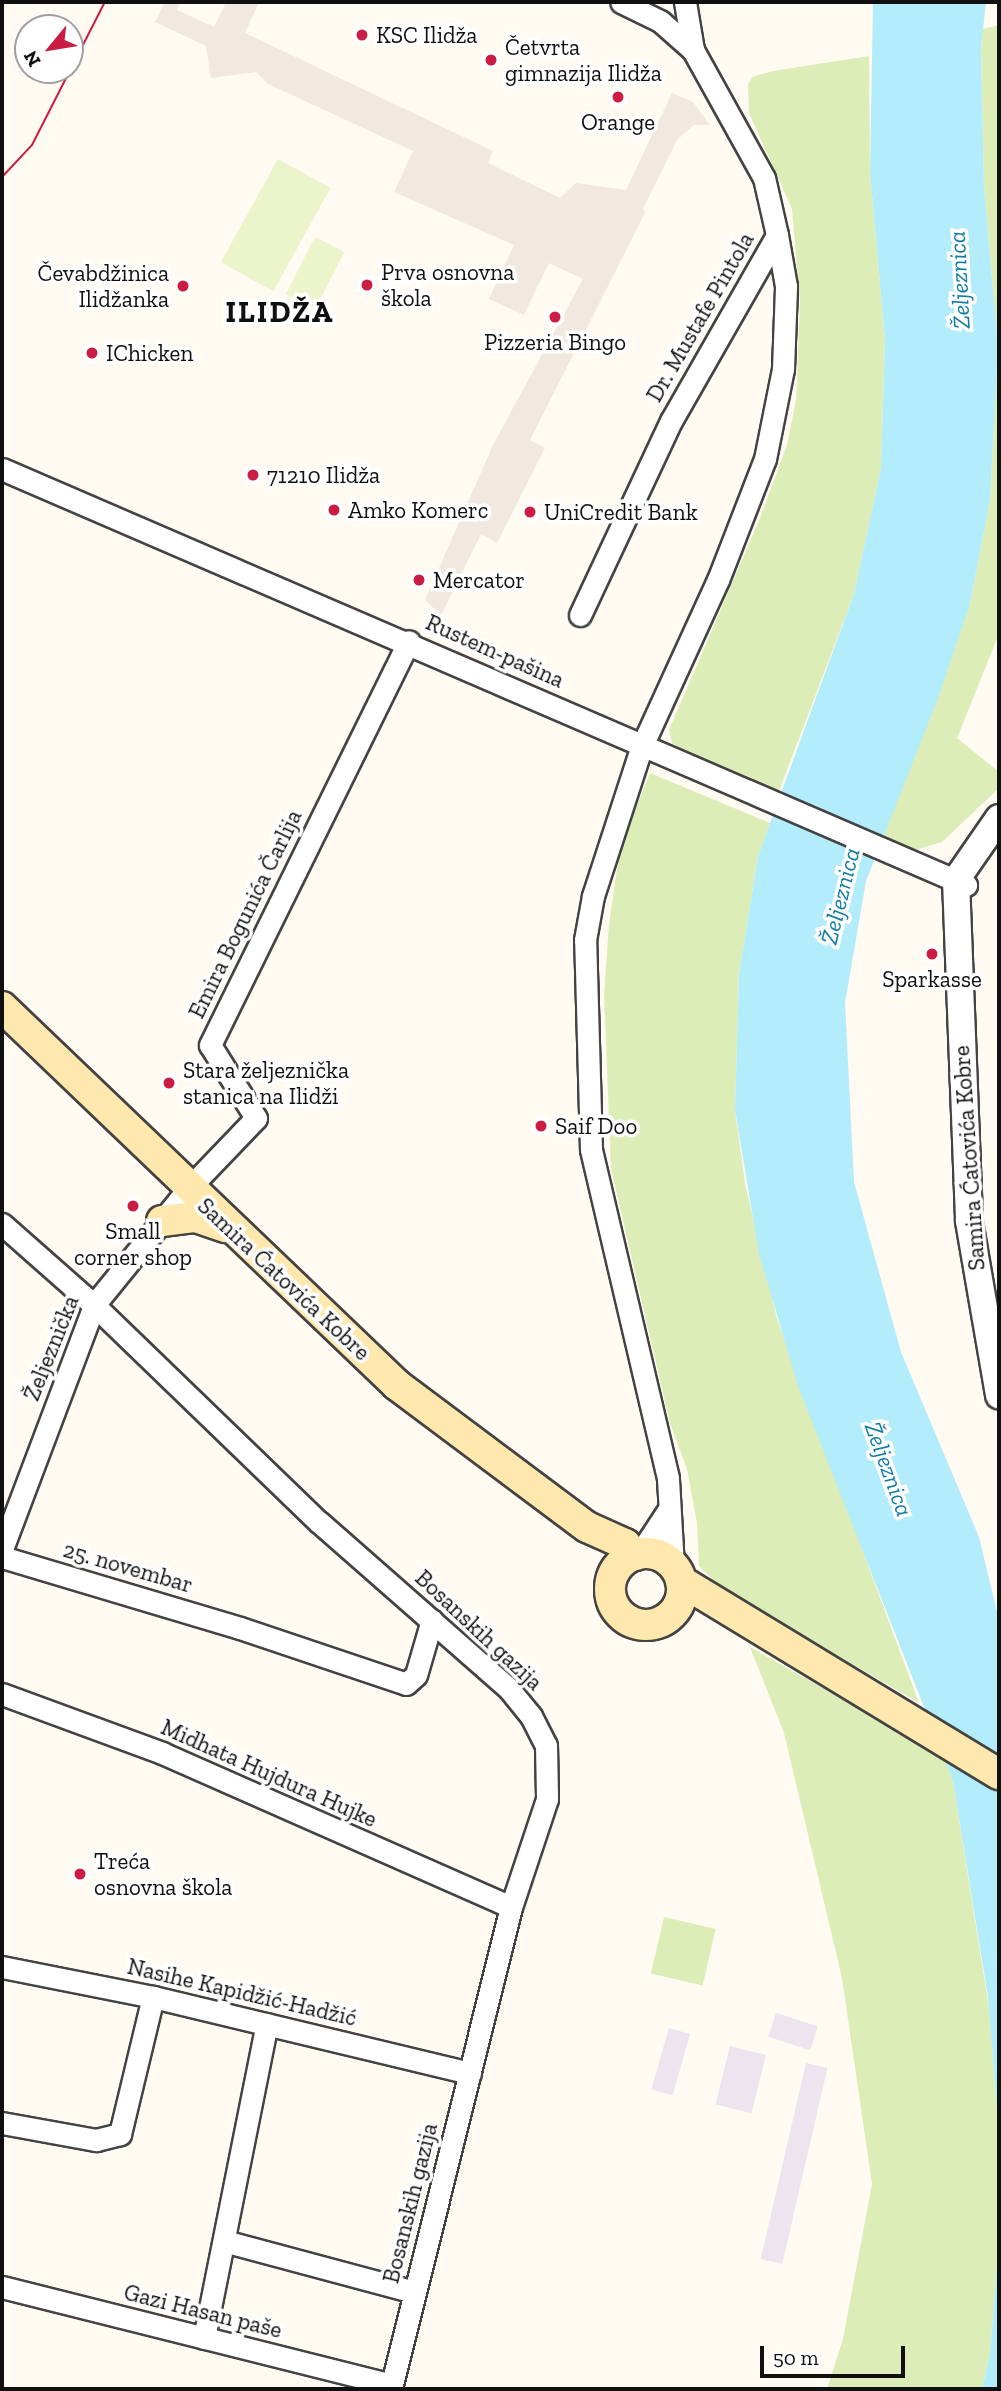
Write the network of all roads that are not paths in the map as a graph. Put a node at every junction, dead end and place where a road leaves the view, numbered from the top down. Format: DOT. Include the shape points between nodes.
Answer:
graph roads {
  1 [pos="621,2"];
  2 [pos="685,2"];
  3 [pos="693,50"];
  4 [pos="777,235"];
  5 [pos="2,470"];
  6 [pos="580,615"];
  7 [pos="409,642"];
  8 [pos="650,752"];
  9 [pos="992,825"];
  10 [pos="961,882"];
  11 [pos="2,1007"];
  12 [pos="188,1189"];
  13 [pos="162,1221"];
  14 [pos="2,1224"];
  15 [pos="232,1231"];
  16 [pos="94,1304"];
  17 [pos="999,1395"];
  18 [pos="669,1509"];
  19 [pos="587,1527"];
  20 [pos="2,1549"];
  21 [pos="638,1554"];
  22 [pos="2,1557"];
  23 [pos="677,1574"];
  24 [pos="610,1587"];
  25 [pos="714,1603"];
  26 [pos="665,1619"];
  27 [pos="432,1620"];
  28 [pos="2,1694"];
  29 [pos="999,1774"];
  30 [pos="511,1907"];
  31 [pos="2,1967"];
  32 [pos="153,1997"];
  33 [pos="267,2024"];
  34 [pos="470,2073"];
  35 [pos="2,2123"];
  36 [pos="224,2241"];
  37 [pos="2,2287"];
  38 [pos="414,2292"];
  39 [pos="204,2338"];
  40 [pos="391,2387"];
  1 -- 3 [label="street, Dr. Mustafe Pintola" via="660,21"];
  2 -- 3 [label="street"];
  3 -- 4 [label="street, Dr. Mustafe Pintola" via="764,178"];
  4 -- 6 [label="street, Dr. Mustafe Pintola" via="670,421"];
  4 -- 8 [label="street" via="786,286 783,369 765,459"];
  5 -- 7 [label="street, Rustem-pašina"];
  7 -- 8 [label="street, Rustem-pašina"];
  7 -- 12 [label="street, Emira Bogunića Čarlija" via="210,1045 256,1118"];
  8 -- 10 [label="street, Rustem-pašina"];
  8 -- 18 [label="street" via="597,883 585,940 591,1135 668,1478"];
  9 -- 10 [label="street, Samira Ćatovića Kobre"];
  10 -- 17 [label="street, Samira Ćatovića Kobre" via="957,919 969,1221"];
  11 -- 12 [label="main road, Samira Ćatovića Kobre"];
  12 -- 13 [label="street, Željeznička"];
  12 -- 15 [label="main road, Samira Ćatovića Kobre"];
  13 -- 15 [label="main road" via="196,1217"];
  13 -- 16 [label="street, Željeznička"];
  14 -- 16 [label="street, Bosanskih gazija"];
  15 -- 19 [label="main road, Samira Ćatovića Kobre" via="397,1385"];
  16 -- 20 [label="street, Željeznička"];
  16 -- 27 [label="street, Bosanskih gazija" via="319,1522"];
  18 -- 21 [label="street"];
  18 -- 23 [label="street"];
  19 -- 21 [label="main road"];
  19 -- 24 [label="main road" via="609,1568"];
  21 -- 23 [label="main road" via="655,1554"];
  21 -- 24 [label="main road" via="620,1564"];
  22 -- 27 [label="street, 25. novembar" via="240,1628 406,1684 416,1675"];
  23 -- 25 [label="main road"];
  23 -- 26 [label="main road" via="679,1603"];
  24 -- 26 [label="main road" via="612,1600 626,1619 649,1625"];
  25 -- 26 [label="main road" via="686,1604"];
  25 -- 29 [label="main road"];
  27 -- 30 [label="street, Bosanskih gazija" via="509,1689 546,1745 547,1799"];
  28 -- 30 [label="street, Midhata Hujdura Hujke" via="162,1753"];
  30 -- 34 [label="street, Bosanskih gazija"];
  31 -- 32 [label="street, Nasihe Kapidžić-Hadžić"];
  32 -- 33 [label="street, Nasihe Kapidžić-Hadžić"];
  32 -- 35 [label="street" via="120,2134 96,2140"];
  33 -- 34 [label="street, Nasihe Kapidžić-Hadžić"];
  33 -- 36 [label="street"];
  34 -- 38 [label="street, Bosanskih gazija"];
  36 -- 38 [label="street"];
  36 -- 39 [label="street"];
  37 -- 39 [label="street, Gazi Hasan paše"];
  38 -- 40 [label="street, Bosanskih gazija"];
  39 -- 40 [label="street, Gazi Hasan paše"];
}
